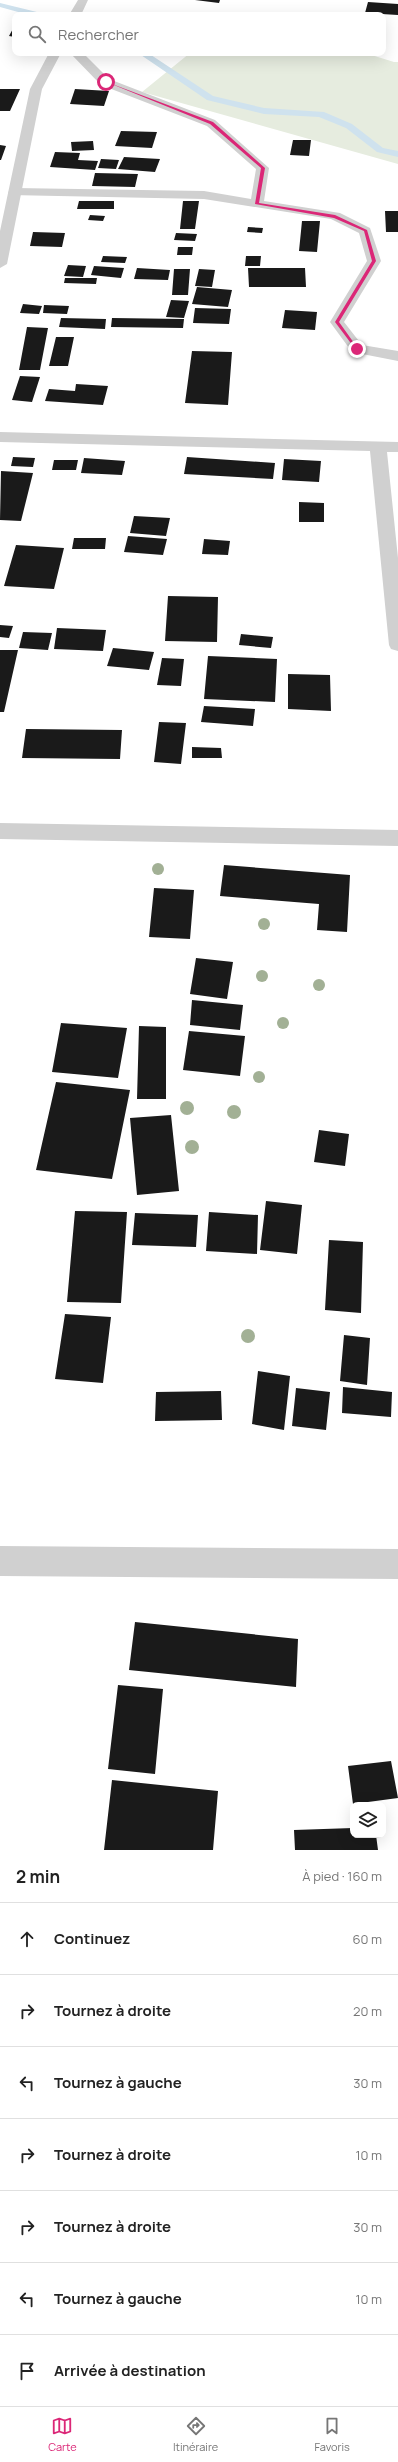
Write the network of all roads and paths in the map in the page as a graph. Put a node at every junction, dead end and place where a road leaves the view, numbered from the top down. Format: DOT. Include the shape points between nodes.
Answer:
graph roads {
  1 [pos="83,0"];
  2 [pos="77,12"];
  3 [pos="53,56"];
  4 [pos="79,56"];
  5 [pos="15,192"];
  6 [pos="256,204"];
  7 [pos="0,264"];
  8 [pos="398,356"];
  9 [pos="0,436"];
  10 [pos="378,447"];
  11 [pos="398,447"];
  12 [pos="398,645"];
  13 [pos="0,832"];
  14 [pos="398,838"];
  15 [pos="0,1561"];
  16 [pos="398,1564"];
  1 -- 2 [label="street"];
  3 -- 5 [label="street" via="36,89"];
  4 -- 6 [label="street" via="106,82 211,123 263,168"];
  5 -- 6 [label="street" via="204,195"];
  5 -- 7 [label="street"];
  6 -- 8 [label="street" via="335,216 365,230 374,261 337,322 357,349"];
  9 -- 10 [label="street"];
  10 -- 11 [label="street"];
  10 -- 12 [label="street"];
  13 -- 14 [label="street"];
  15 -- 16 [label="street"];
}
